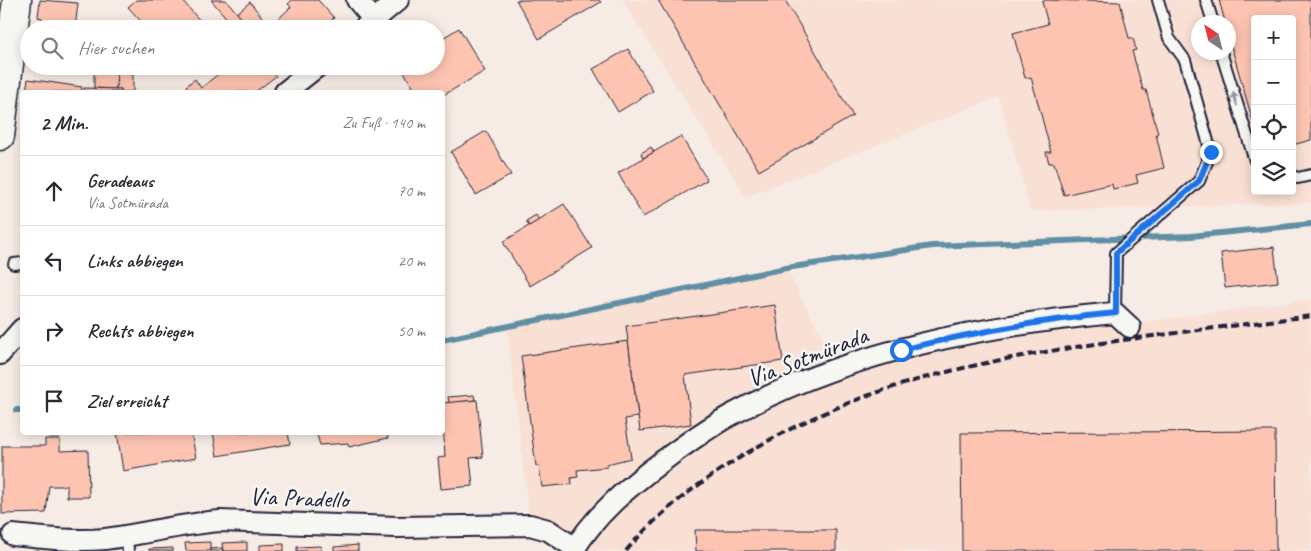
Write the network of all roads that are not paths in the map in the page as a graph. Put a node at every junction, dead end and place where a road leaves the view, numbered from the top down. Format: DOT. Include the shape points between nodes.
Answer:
graph roads {
  1 [pos="17,0"];
  2 [pos="357,0"];
  3 [pos="398,0"];
  4 [pos="1158,0"];
  5 [pos="1206,0"];
  6 [pos="1211,15"];
  7 [pos="367,20"];
  8 [pos="374,20"];
  9 [pos="1223,60"];
  10 [pos="307,75"];
  11 [pos="288,90"];
  12 [pos="0,136"];
  13 [pos="1252,150"];
  14 [pos="1311,175"];
  15 [pos="1296,177"];
  16 [pos="1116,313"];
  17 [pos="1130,327"];
  18 [pos="20,331"];
  19 [pos="0,354"];
  20 [pos="13,536"];
  21 [pos="127,543"];
  22 [pos="574,550"];
  1 -- 12 [label="main road"];
  2 -- 7 [label="street"];
  3 -- 8 [label="street"];
  4 -- 16 [label="lane" via="1169,38 1185,60 1211,152 1199,181 1116,253"];
  5 -- 6 [label="lane"];
  13 -- 9 [label="lane, one-way"];
  10 -- 11 [label="street"];
  14 -- 15 [label="lane"];
  16 -- 17 [label="street"];
  16 -- 22 [label="street, Via Sotmürada" via="952,337 868,359 801,382 732,414 644,475 593,523"];
  18 -- 19 [label="street"];
  20 -- 21 [label="street, Via Pradello"];
  21 -- 22 [label="street, Via Pradello" via="191,524 220,521 397,527 530,525 548,530"];
}
